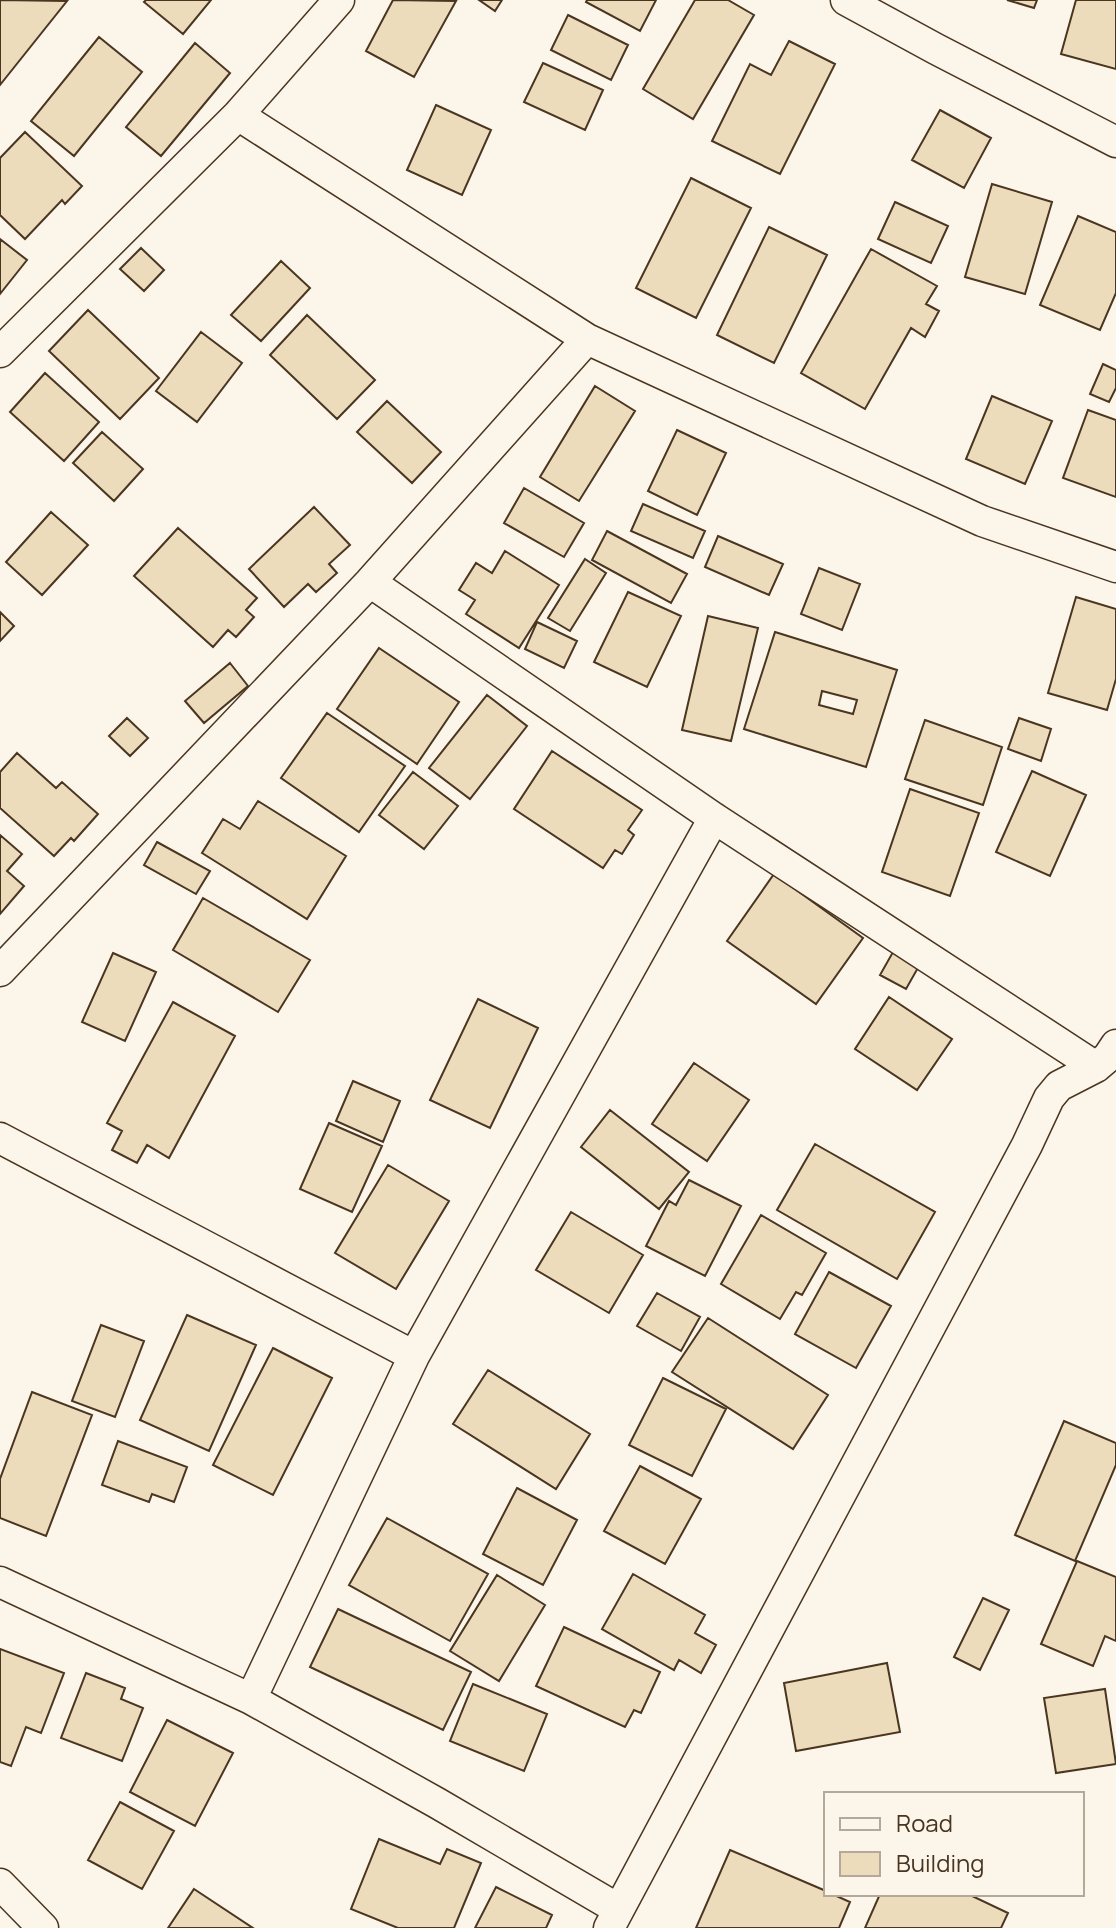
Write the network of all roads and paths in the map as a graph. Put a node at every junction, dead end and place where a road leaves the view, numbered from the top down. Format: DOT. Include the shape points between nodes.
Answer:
graph roads {
  1 [pos="339,0"];
  2 [pos="846,0"];
  3 [pos="238,115"];
  4 [pos="1116,142"];
  5 [pos="587,339"];
  6 [pos="0,352"];
  7 [pos="1116,567"];
  8 [pos="370,582"];
  9 [pos="714,818"];
  10 [pos="0,971"];
  11 [pos="1106,1056"];
  12 [pos="0,1138"];
  13 [pos="414,1356"];
  14 [pos="0,1582"];
  15 [pos="251,1699"];
  16 [pos="0,1884"];
  17 [pos="614,1918"];
  18 [pos="43,1928"];
  1 -- 3 [label="street"];
  2 -- 4 [label="street"];
  3 -- 5 [label="street"];
  3 -- 6 [label="street"];
  5 -- 7 [label="street" via="982,521"];
  5 -- 8 [label="street"];
  8 -- 9 [label="street"];
  8 -- 10 [label="street"];
  9 -- 11 [label="street"];
  9 -- 13 [label="street"];
  11 -- 17 [label="street" via="1049,1098"];
  12 -- 13 [label="street"];
  13 -- 15 [label="street"];
  14 -- 15 [label="street"];
  15 -- 17 [label="street" via="437,1803"];
  16 -- 18 [label="street"];
}
